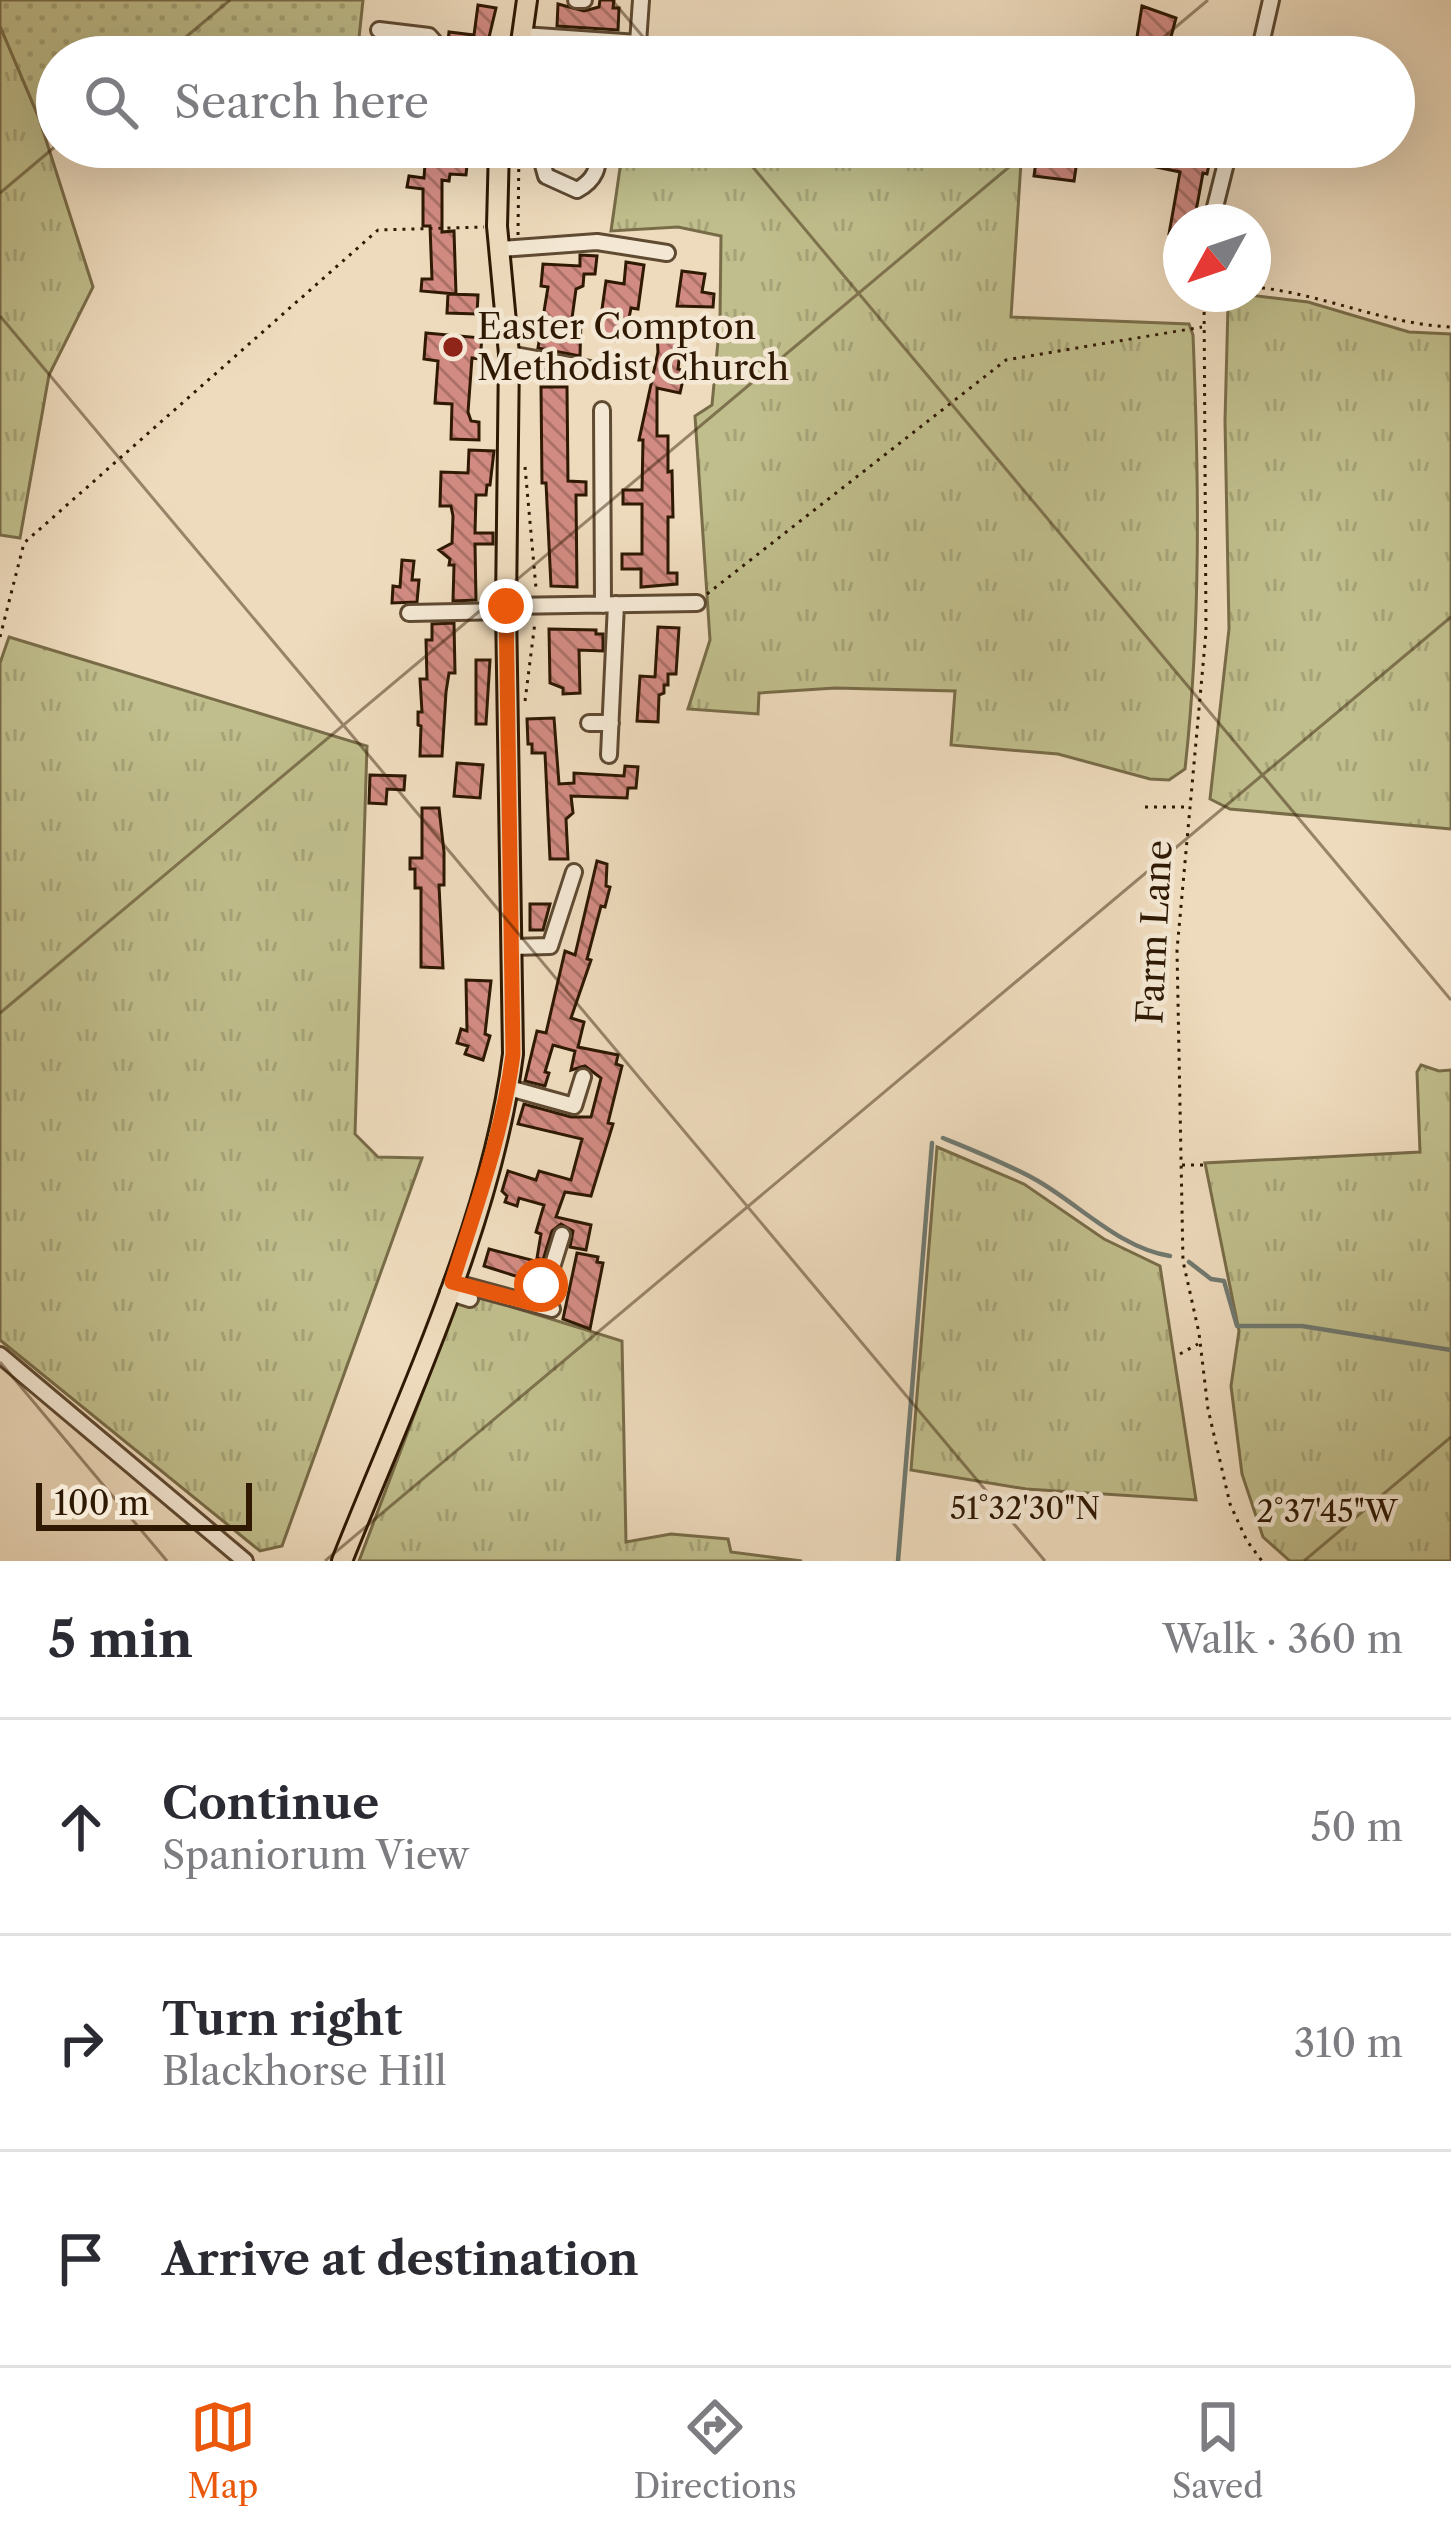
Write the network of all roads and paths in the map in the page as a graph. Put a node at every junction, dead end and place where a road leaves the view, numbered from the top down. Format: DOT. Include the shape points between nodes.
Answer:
graph roads {
  1 [pos="527,0"];
  2 [pos="641,0"];
  3 [pos="1271,0"];
  4 [pos="379,29"];
  5 [pos="523,35"];
  6 [pos="430,36"];
  7 [pos="537,36"];
  8 [pos="638,36"];
  9 [pos="1263,36"];
  10 [pos="499,168"];
  11 [pos="544,168"];
  12 [pos="597,168"];
  13 [pos="1225,168"];
  14 [pos="1216,204"];
  15 [pos="497,226"];
  16 [pos="500,249"];
  17 [pos="667,254"];
  18 [pos="1271,288"];
  19 [pos="1204,312"];
  20 [pos="1204,326"];
  21 [pos="1451,327"];
  22 [pos="509,354"];
  23 [pos="608,371"];
  24 [pos="602,410"];
  25 [pos="698,603"];
  26 [pos="609,604"];
  27 [pos="506,608"];
  28 [pos="409,613"];
  29 [pos="0,637"];
  30 [pos="589,723"];
  31 [pos="610,723"];
  32 [pos="609,755"];
  33 [pos="1145,807"];
  34 [pos="1191,807"];
  35 [pos="574,872"];
  36 [pos="512,947"];
  37 [pos="583,1077"];
  38 [pos="508,1088"];
  39 [pos="1180,1165"];
  40 [pos="1203,1166"];
  41 [pos="562,1235"];
  42 [pos="450,1287"];
  43 [pos="470,1299"];
  44 [pos="535,1304"];
  45 [pos="552,1309"];
  46 [pos="1200,1343"];
  47 [pos="1180,1354"];
  48 [pos="0,1355"];
  49 [pos="245,1561"];
  50 [pos="342,1561"];
  51 [pos="1262,1561"];
  1 -- 5 [label="main road"];
  2 -- 8 [label="street"];
  3 -- 9 [label="street"];
  4 -- 6 [label="street"];
  5 -- 7 [label="street"];
  10 -- 15 [label="main road"];
  11 -- 12 [label="street" via="577,190"];
  13 -- 14 [label="street"];
  15 -- 16 [label="main road"];
  15 -- 29 [label="path" via="379,230 24,543"];
  16 -- 17 [label="street" via="597,242"];
  16 -- 22 [label="main road"];
  18 -- 21 [label="path" via="1410,325"];
  19 -- 20 [label="path, Farm Lane"];
  20 -- 25 [label="path" via="1006,361"];
  20 -- 34 [label="path, Farm Lane" via="1206,632"];
  22 -- 23 [label="street"];
  22 -- 27 [label="main road"];
  24 -- 26 [label="street"];
  25 -- 26 [label="street"];
  26 -- 27 [label="street"];
  26 -- 31 [label="street"];
  27 -- 28 [label="street"];
  27 -- 36 [label="main road"];
  30 -- 31 [label="street"];
  31 -- 32 [label="street"];
  33 -- 34 [label="path"];
  34 -- 39 [label="path, Farm Lane" via="1177,950"];
  35 -- 36 [label="street" via="550,946"];
  36 -- 38 [label="main road"];
  37 -- 38 [label="street" via="574,1106"];
  38 -- 42 [label="main road"];
  39 -- 40 [label="path"];
  39 -- 46 [label="path, Farm Lane" via="1183,1261"];
  41 -- 44 [label="street"];
  42 -- 43 [label="street"];
  42 -- 44 [label="street"];
  42 -- 50 [label="main road"];
  44 -- 45 [label="street"];
  46 -- 47 [label="path"];
  46 -- 51 [label="path, Farm Lane" via="1230,1504"];
  48 -- 49 [label="street"];
}
